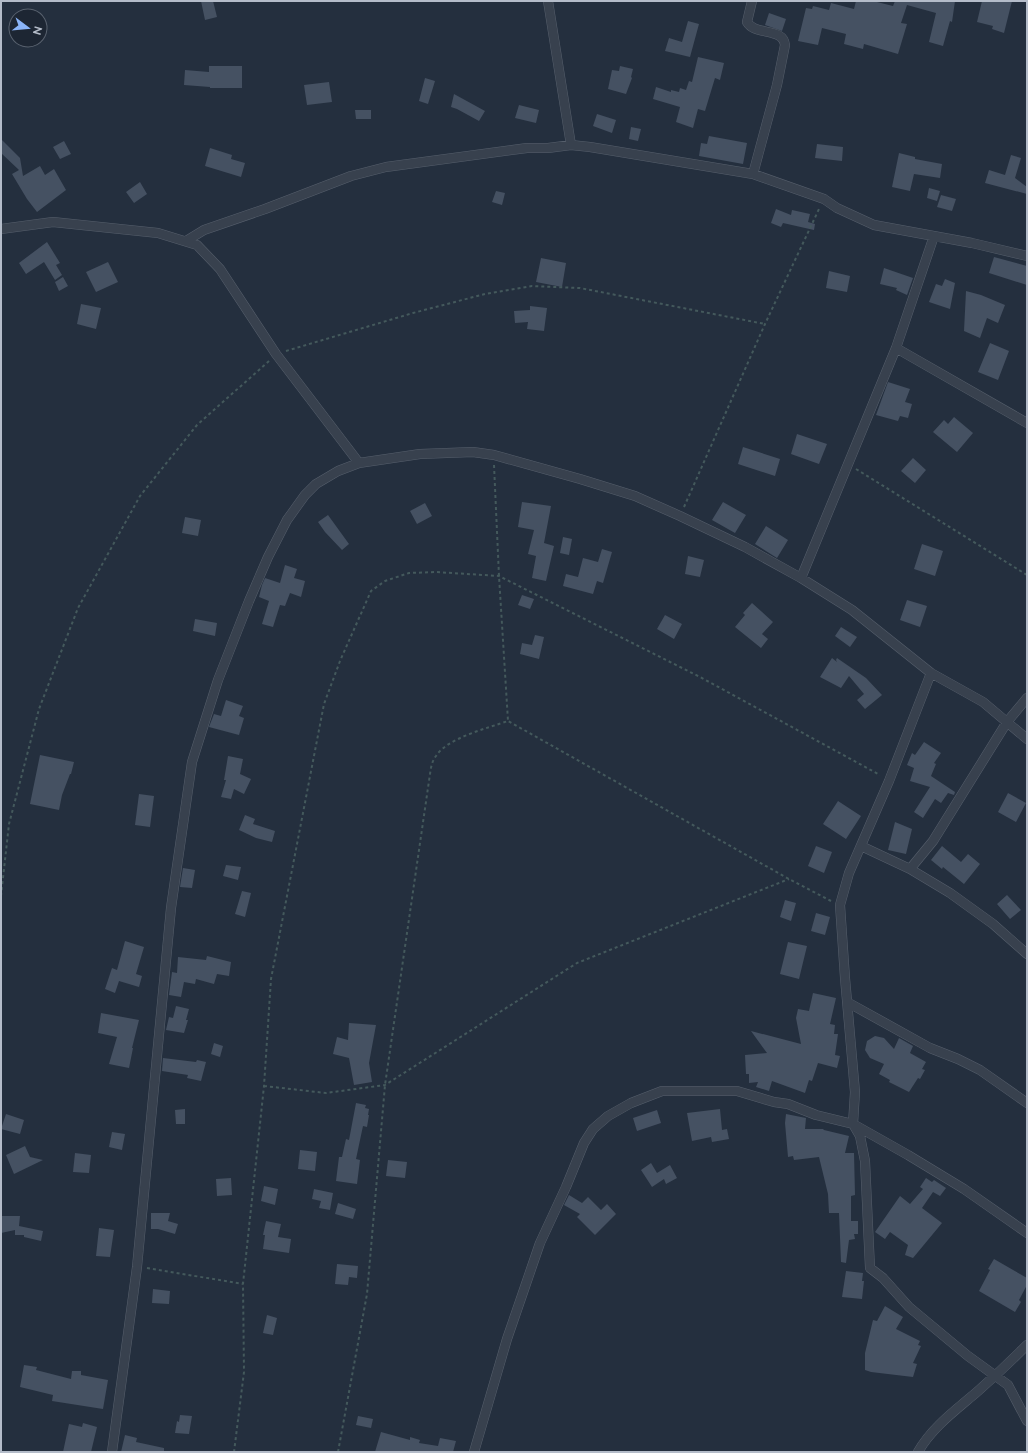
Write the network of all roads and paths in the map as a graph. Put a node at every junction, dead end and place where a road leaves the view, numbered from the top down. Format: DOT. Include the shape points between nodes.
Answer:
graph roads {
  1 [pos="548,1"];
  2 [pos="752,1"];
  3 [pos="571,145"];
  4 [pos="753,174"];
  5 [pos="824,199"];
  6 [pos="1,229"];
  7 [pos="934,236"];
  8 [pos="186,241"];
  9 [pos="1027,256"];
  10 [pos="765,324"];
  11 [pos="896,348"];
  12 [pos="276,354"];
  13 [pos="1027,423"];
  14 [pos="494,455"];
  15 [pos="359,463"];
  16 [pos="849,465"];
  17 [pos="680,516"];
  18 [pos="499,576"];
  19 [pos="1027,576"];
  20 [pos="801,578"];
  21 [pos="931,673"];
  22 [pos="1027,698"];
  23 [pos="508,721"];
  24 [pos="1007,722"];
  25 [pos="1027,739"];
  26 [pos="889,781"];
  27 [pos="861,846"];
  28 [pos="910,869"];
  29 [pos="789,879"];
  30 [pos="1,896"];
  31 [pos="840,905"];
  32 [pos="1027,954"];
  33 [pos="847,1002"];
  34 [pos="385,1085"];
  35 [pos="264,1086"];
  36 [pos="1027,1103"];
  37 [pos="853,1124"];
  38 [pos="1027,1233"];
  39 [pos="137,1266"];
  40 [pos="243,1284"];
  41 [pos="1027,1345"];
  42 [pos="995,1376"];
  43 [pos="1027,1421"];
  44 [pos="112,1452"];
  45 [pos="234,1452"];
  46 [pos="338,1452"];
  47 [pos="474,1452"];
  48 [pos="918,1452"];
  1 -- 3 [label="street"];
  2 -- 4 [label="street" via="747,22 749,26 781,36 785,40 778,85"];
  3 -- 4 [label="street"];
  3 -- 8 [label="street" via="386,167 351,176 204,230"];
  4 -- 5 [label="street"];
  5 -- 7 [label="street" via="874,225"];
  5 -- 10 [label="path"];
  6 -- 8 [label="street" via="53,222 158,233"];
  7 -- 9 [label="street"];
  7 -- 11 [label="street"];
  8 -- 12 [label="street" via="197,245 220,269"];
  10 -- 12 [label="path" via="580,288 532,286 485,294 420,311"];
  10 -- 17 [label="path"];
  11 -- 13 [label="street"];
  11 -- 16 [label="street"];
  12 -- 15 [label="street"];
  12 -- 30 [label="path" via="197,425 140,496 78,608 37,717 9,824"];
  14 -- 15 [label="street" via="473,452 420,454"];
  14 -- 17 [label="street" via="635,496"];
  14 -- 18 [label="path"];
  15 -- 39 [label="street" via="338,471 316,484 287,520 249,600 218,680 192,762 171,908"];
  16 -- 19 [label="path"];
  16 -- 20 [label="street"];
  17 -- 20 [label="street" via="745,547"];
  18 -- 23 [label="path"];
  18 -- 26 [label="path" via="700,677"];
  18 -- 35 [label="path" via="409,573 385,581 371,591 324,704 271,979"];
  20 -- 21 [label="street" via="852,610"];
  21 -- 24 [label="street" via="982,702"];
  21 -- 26 [label="street"];
  22 -- 24 [label="street"];
  23 -- 29 [label="path"];
  23 -- 34 [label="path" via="454,741 436,754 432,763"];
  24 -- 25 [label="street"];
  24 -- 28 [label="street" via="933,841"];
  26 -- 27 [label="street"];
  27 -- 28 [label="street"];
  27 -- 31 [label="street" via="849,873"];
  28 -- 32 [label="street" via="950,893 993,924"];
  29 -- 31 [label="path"];
  29 -- 34 [label="path" via="577,964"];
  31 -- 33 [label="street"];
  33 -- 36 [label="street" via="930,1048 980,1070"];
  33 -- 37 [label="street" via="855,1092"];
  34 -- 35 [label="path" via="326,1093"];
  34 -- 46 [label="path" via="367,1294"];
  35 -- 40 [label="path"];
  37 -- 38 [label="street" via="964,1189"];
  37 -- 42 [label="street" via="860,1136 865,1161 870,1268 883,1278 909,1307"];
  37 -- 47 [label="street" via="737,1091 662,1091 631,1103 608,1116 593,1129 584,1143 540,1243 507,1339"];
  39 -- 40 [label="path"];
  39 -- 44 [label="street"];
  40 -- 45 [label="path" via="244,1372"];
  41 -- 42 [label="street"];
  42 -- 43 [label="street" via="1008,1385"];
  42 -- 48 [label="street" via="936,1428"];
}
